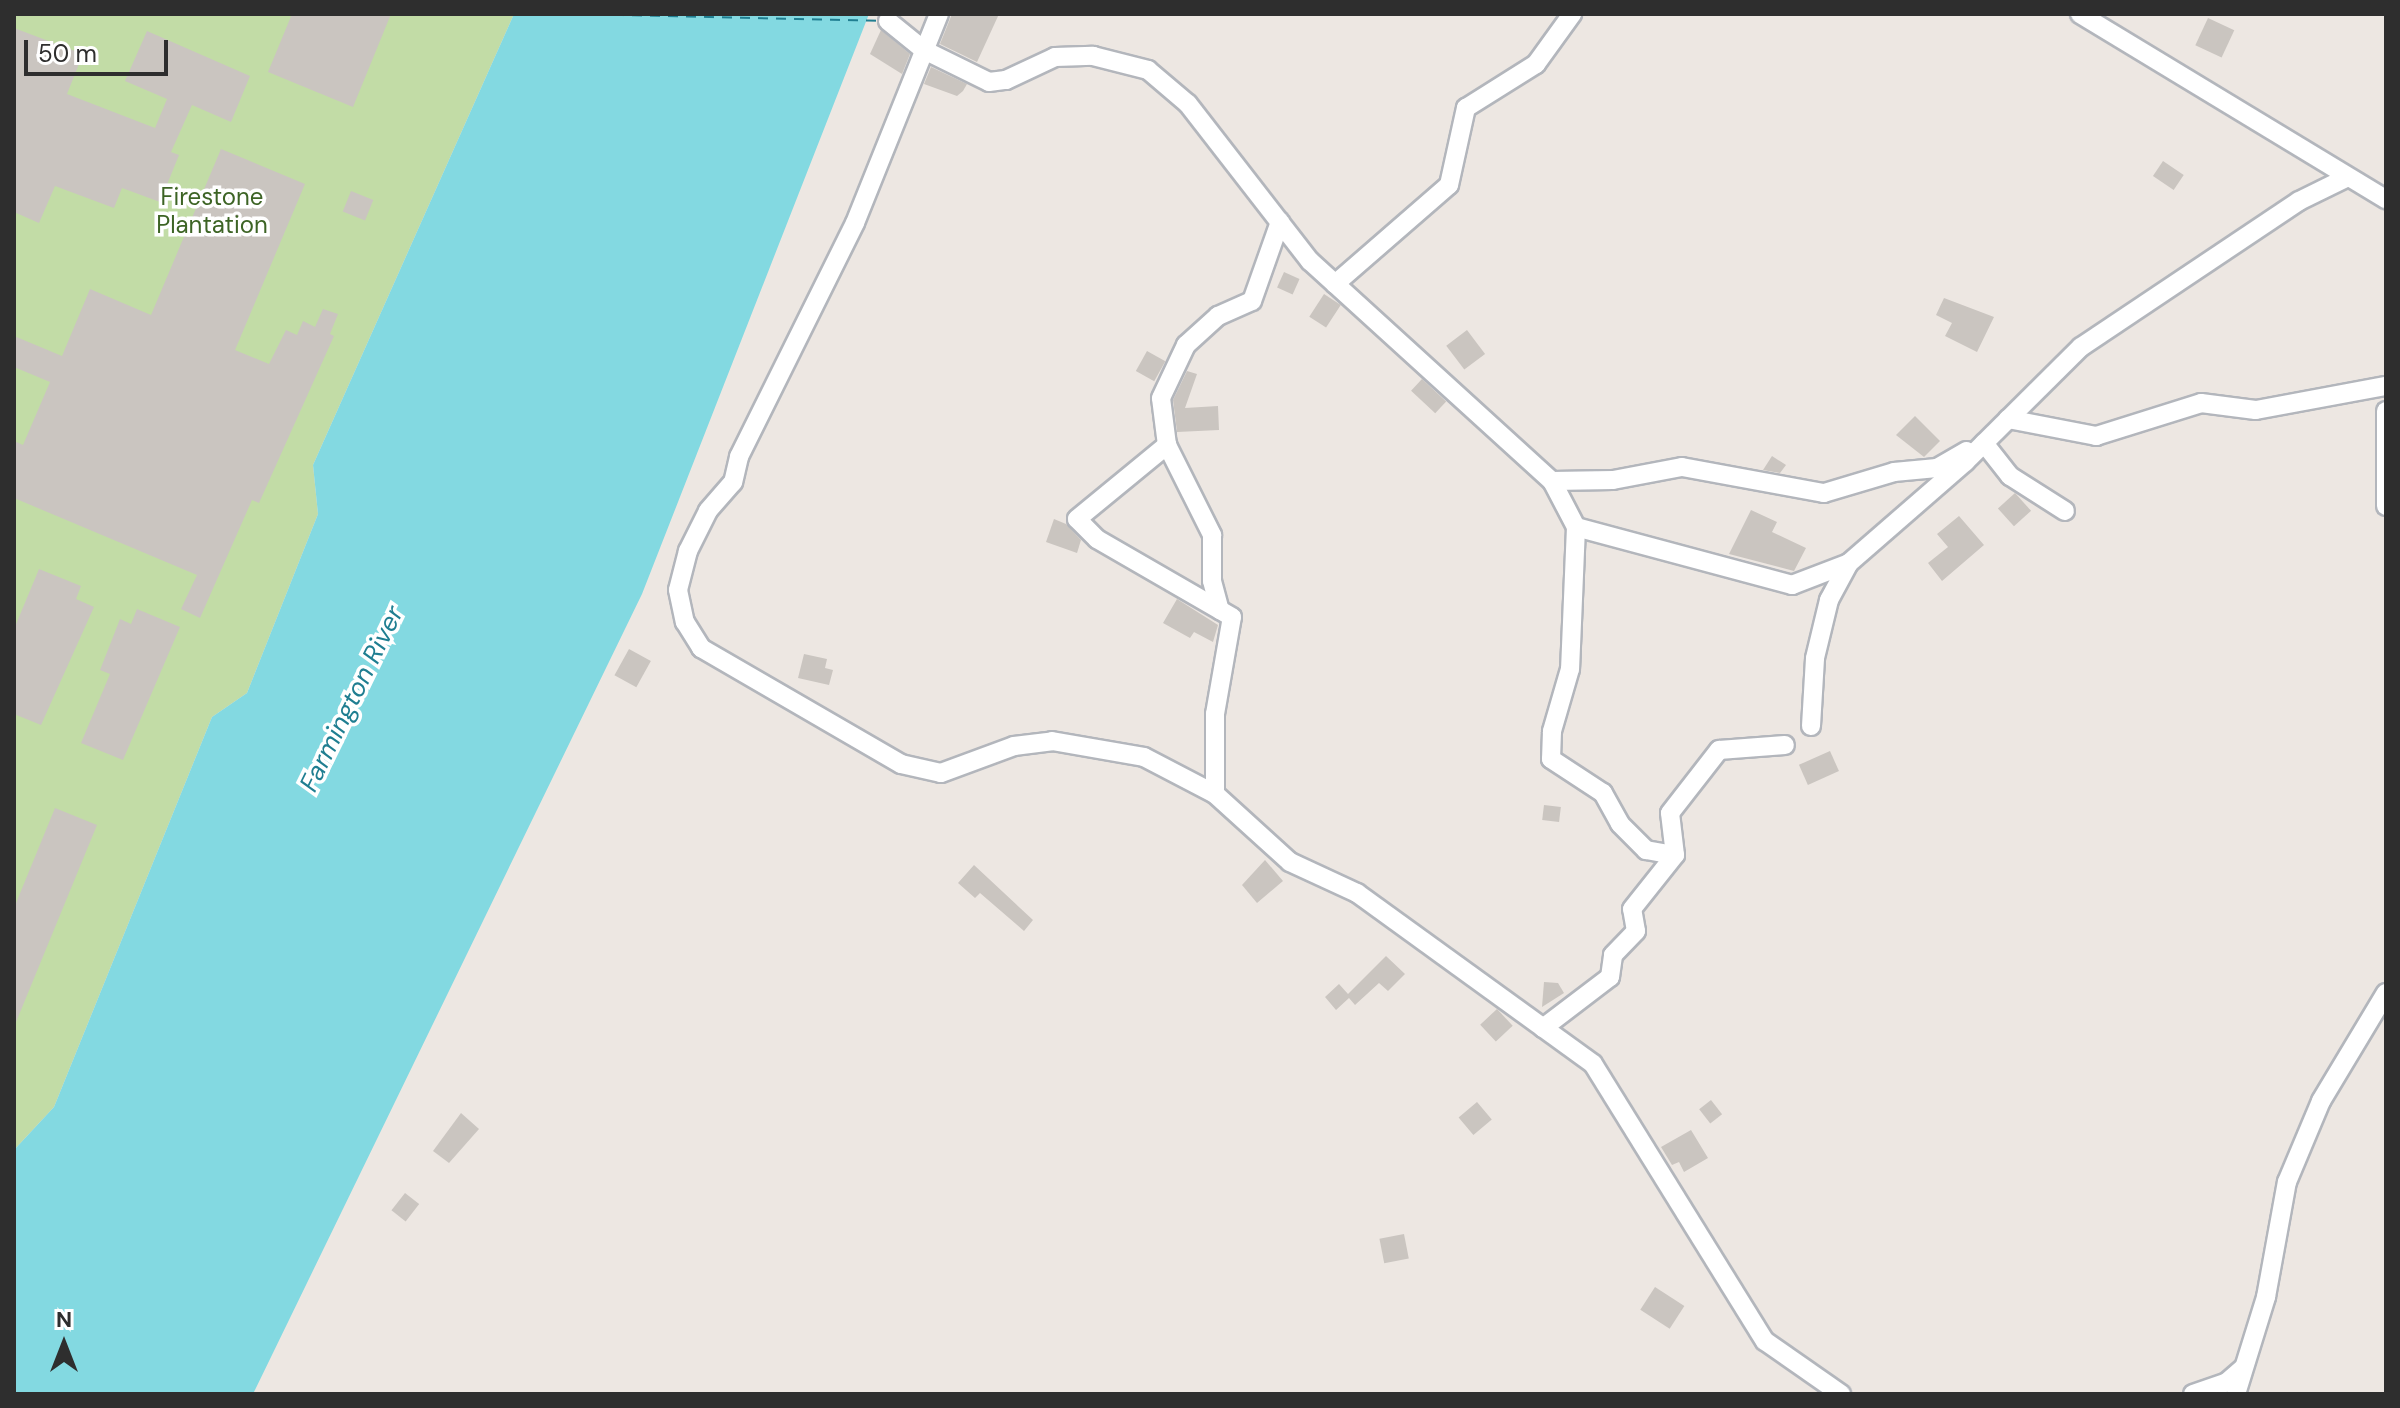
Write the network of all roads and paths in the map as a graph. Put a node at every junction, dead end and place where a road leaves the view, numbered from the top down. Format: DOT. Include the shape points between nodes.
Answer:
graph roads {
  1 [pos="939,14"];
  2 [pos="1572,14"];
  3 [pos="2080,14"];
  4 [pos="888,21"];
  5 [pos="924,50"];
  6 [pos="2346,178"];
  7 [pos="2386,199"];
  8 [pos="1280,222"];
  9 [pos="1335,284"];
  10 [pos="2386,386"];
  11 [pos="2386,411"];
  12 [pos="2008,419"];
  13 [pos="1167,445"];
  14 [pos="1980,447"];
  15 [pos="1552,481"];
  16 [pos="2386,506"];
  17 [pos="2065,511"];
  18 [pos="1576,527"];
  19 [pos="1849,563"];
  20 [pos="1220,610"];
  21 [pos="1811,726"];
  22 [pos="1785,745"];
  23 [pos="1215,794"];
  24 [pos="1675,855"];
  25 [pos="2386,993"];
  26 [pos="1543,1028"];
  27 [pos="2247,1365"];
  28 [pos="1841,1394"];
  29 [pos="2193,1394"];
  30 [pos="2236,1394"];
  1 -- 5 [label="street"];
  2 -- 9 [label="street" via="1536,64 1466,108 1449,185"];
  3 -- 6 [label="street"];
  4 -- 5 [label="street"];
  5 -- 8 [label="street" via="989,82 1006,80 1055,57 1093,56 1148,70 1188,104"];
  5 -- 23 [label="street" via="855,223 739,457 733,482 708,511 688,551 678,590 685,622 701,648 901,764 941,773 1014,746 1052,741 1144,757"];
  6 -- 7 [label="street"];
  6 -- 12 [label="street" via="2299,201 2081,347"];
  8 -- 9 [label="street"];
  8 -- 13 [label="street" via="1252,301 1218,316 1186,345 1161,398"];
  9 -- 15 [label="street"];
  10 -- 12 [label="street" via="2256,410 2201,403 2096,436"];
  11 -- 16 [label="street"];
  12 -- 14 [label="street"];
  13 -- 20 [label="street" via="1212,535 1212,581"];
  13 -- 20 [label="street" via="1077,519 1097,539"];
  14 -- 15 [label="street" via="1937,468 1894,472 1824,493 1682,467 1613,480"];
  14 -- 17 [label="street" via="2010,476"];
  14 -- 19 [label="street"];
  15 -- 18 [label="street"];
  18 -- 19 [label="street" via="1792,585"];
  18 -- 24 [label="street" via="1570,669 1552,731 1551,759 1603,793 1620,824 1646,850"];
  19 -- 21 [label="street" via="1829,600 1815,658"];
  20 -- 23 [label="street" via="1232,617 1215,714"];
  22 -- 24 [label="street" via="1719,750 1670,813"];
  23 -- 26 [label="street" via="1290,862 1357,893"];
  24 -- 26 [label="street" via="1632,909 1636,931 1613,955 1610,977"];
  25 -- 27 [label="street" via="2321,1101 2287,1182 2266,1297"];
  26 -- 28 [label="street" via="1593,1064 1765,1341"];
  27 -- 29 [label="street" via="2227,1382"];
  27 -- 30 [label="street"];
}
